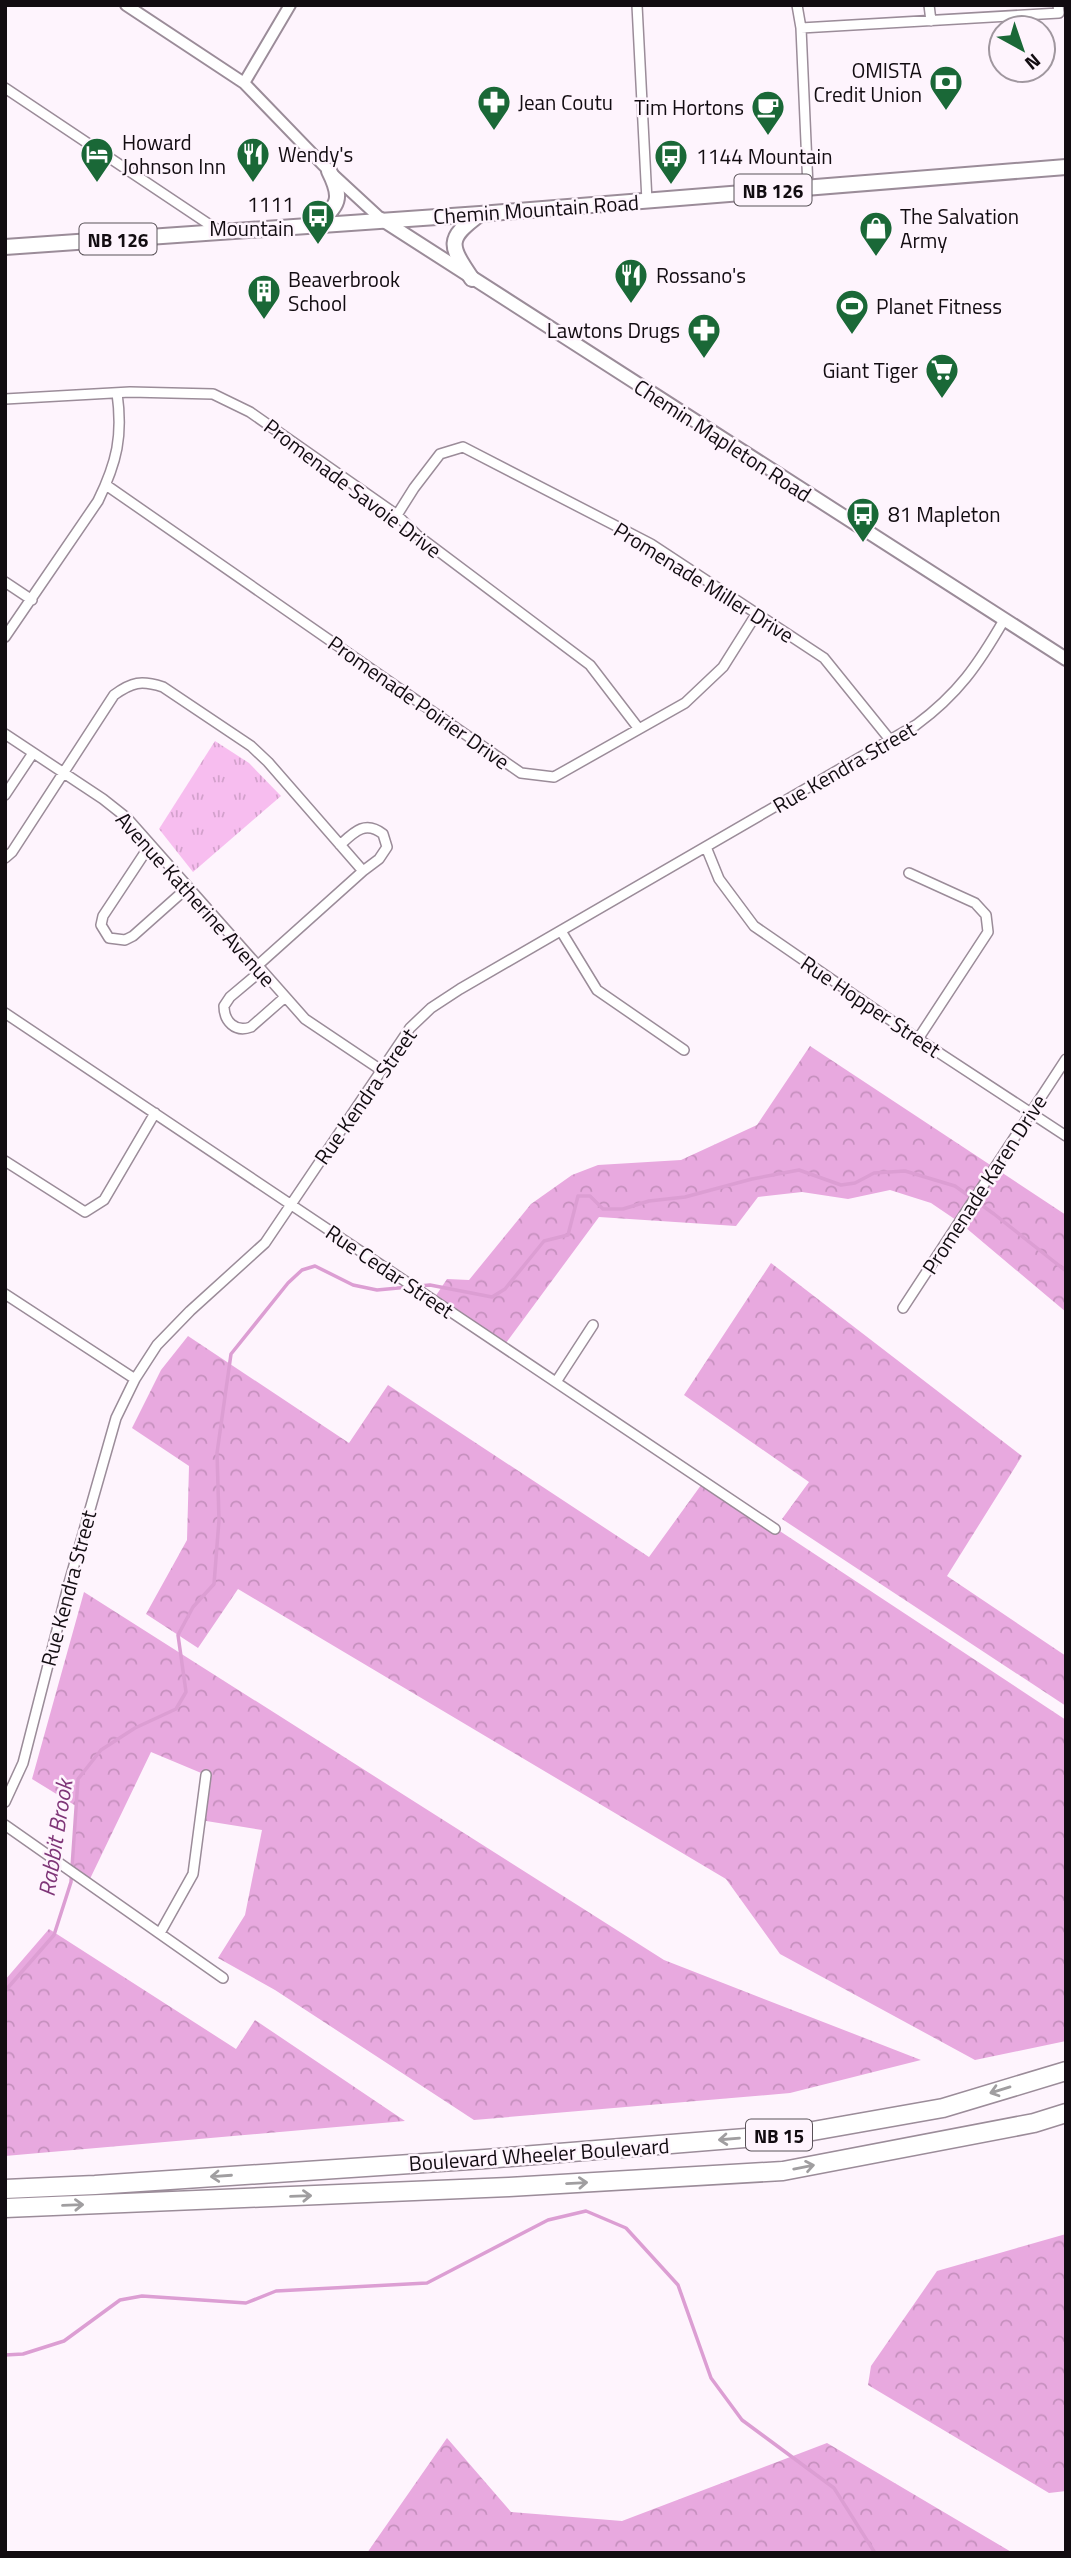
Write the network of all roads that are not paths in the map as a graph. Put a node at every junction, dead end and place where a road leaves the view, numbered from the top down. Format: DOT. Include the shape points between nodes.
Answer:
graph roads {
  1 [pos="126,5"];
  2 [pos="290,5"];
  3 [pos="637,5"];
  4 [pos="797,5"];
  5 [pos="929,5"];
  6 [pos="1058,9"];
  7 [pos="931,21"];
  8 [pos="800,28"];
  9 [pos="244,83"];
  10 [pos="5,88"];
  11 [pos="1066,167"];
  12 [pos="329,171"];
  13 [pos="808,188"];
  14 [pos="648,201"];
  15 [pos="480,214"];
  16 [pos="381,219"];
  17 [pos="316,224"];
  18 [pos="220,231"];
  19 [pos="9,244"];
  20 [pos="472,279"];
  21 [pos="117,393"];
  22 [pos="5,399"];
  23 [pos="106,485"];
  24 [pos="397,515"];
  25 [pos="5,582"];
  26 [pos="32,600"];
  27 [pos="757,613"];
  28 [pos="1004,620"];
  29 [pos="5,637"];
  30 [pos="1066,659"];
  31 [pos="639,729"];
  32 [pos="5,734"];
  33 [pos="891,741"];
  34 [pos="33,753"];
  35 [pos="64,772"];
  36 [pos="5,795"];
  37 [pos="150,845"];
  38 [pos="340,845"];
  39 [pos="706,847"];
  40 [pos="5,858"];
  41 [pos="363,871"];
  42 [pos="909,873"];
  43 [pos="187,888"];
  44 [pos="561,930"];
  45 [pos="259,968"];
  46 [pos="284,998"];
  47 [pos="5,1013"];
  48 [pos="918,1039"];
  49 [pos="684,1050"];
  50 [pos="1066,1059"];
  51 [pos="380,1070"];
  52 [pos="155,1113"];
  53 [pos="1031,1113"];
  54 [pos="1066,1136"];
  55 [pos="5,1161"];
  56 [pos="291,1204"];
  57 [pos="5,1294"];
  58 [pos="903,1308"];
  59 [pos="593,1325"];
  60 [pos="135,1379"];
  61 [pos="556,1382"];
  62 [pos="775,1529"];
  63 [pos="206,1775"];
  64 [pos="5,1802"];
  65 [pos="5,1825"];
  66 [pos="160,1933"];
  67 [pos="223,1978"];
  68 [pos="1066,2071"];
  69 [pos="1066,2113"];
  70 [pos="5,2189"];
  71 [pos="5,2208"];
  1 -- 9 [label="street"];
  2 -- 9 [label="street"];
  3 -- 14 [label="street"];
  4 -- 8 [label="street"];
  5 -- 7 [label="street"];
  6 -- 7 [label="street"];
  7 -- 8 [label="street"];
  8 -- 13 [label="street"];
  9 -- 12 [label="street"];
  10 -- 18 [label="street"];
  11 -- 13 [label="main road, Chemin Mountain Road / NB 126"];
  12 -- 16 [label="street"];
  12 -- 17 [label="main road" via="339,190 335,208"];
  13 -- 14 [label="main road, Chemin Mountain Road / NB 126"];
  14 -- 15 [label="main road, Chemin Mountain Road / NB 126"];
  15 -- 16 [label="main road, Chemin Mountain Road / NB 126"];
  15 -- 20 [label="main road" via="459,229 454,242 456,255"];
  16 -- 17 [label="main road, Chemin Mountain Road / NB 126"];
  16 -- 20 [label="main road, Chemin Mapleton Road"];
  17 -- 18 [label="main road, Chemin Mountain Road / NB 126"];
  18 -- 19 [label="main road, Chemin Mountain Road / NB 126"];
  20 -- 28 [label="main road, Chemin Mapleton Road"];
  21 -- 22 [label="street, Promenade Savoie Drive"];
  21 -- 23 [label="street" via="120,445"];
  21 -- 24 [label="street, Promenade Savoie Drive" via="214,394 250,412"];
  23 -- 26 [label="street"];
  23 -- 31 [label="street, Promenade Poirier Drive" via="521,773 554,777"];
  24 -- 27 [label="street, Promenade Miller Drive" via="440,454 463,447 651,544"];
  24 -- 31 [label="street, Promenade Savoie Drive" via="590,666"];
  25 -- 26 [label="street"];
  26 -- 29 [label="street"];
  27 -- 31 [label="street, Promenade Poirier Drive" via="723,667 685,703"];
  27 -- 33 [label="street, Promenade Miller Drive" via="824,657"];
  28 -- 30 [label="main road, Chemin Mapleton Road"];
  28 -- 33 [label="street, Rue Kendra Street" via="962,685 938,709"];
  32 -- 34 [label="street, Avenue Katherine Avenue"];
  33 -- 39 [label="street, Rue Kendra Street"];
  34 -- 35 [label="street, Avenue Katherine Avenue"];
  34 -- 36 [label="street"];
  35 -- 37 [label="street, Avenue Katherine Avenue" via="127,818"];
  35 -- 38 [label="street" via="114,695 128,685 146,682 163,687 251,746"];
  35 -- 40 [label="street"];
  37 -- 43 [label="street, Avenue Katherine Avenue"];
  37 -- 43 [label="street" via="103,916 101,925 108,938 133,936"];
  38 -- 41 [label="street"];
  38 -- 41 [label="street" via="369,826 383,834 384,854"];
  39 -- 44 [label="street, Rue Kendra Street"];
  39 -- 48 [label="street, Rue Hopper Street" via="719,879 754,926"];
  41 -- 45 [label="street"];
  42 -- 48 [label="street" via="975,903 986,915 988,932"];
  43 -- 45 [label="street, Avenue Katherine Avenue"];
  44 -- 49 [label="street" via="597,990"];
  44 -- 51 [label="street, Rue Kendra Street" via="431,1008"];
  45 -- 46 [label="street, Avenue Katherine Avenue"];
  45 -- 46 [label="street" via="223,1006 227,1020 246,1029"];
  46 -- 51 [label="street, Avenue Katherine Avenue" via="305,1019"];
  47 -- 52 [label="street, Rue Cedar Street"];
  48 -- 53 [label="street, Rue Hopper Street"];
  50 -- 53 [label="street, Promenade Karen Drive"];
  51 -- 56 [label="street, Rue Kendra Street"];
  52 -- 55 [label="street" via="104,1200 85,1212"];
  52 -- 56 [label="street, Rue Cedar Street"];
  53 -- 54 [label="street, Rue Hopper Street"];
  53 -- 58 [label="street, Promenade Karen Drive"];
  56 -- 60 [label="street, Rue Kendra Street" via="265,1243 166,1336"];
  56 -- 61 [label="street, Rue Cedar Street"];
  57 -- 60 [label="street"];
  59 -- 61 [label="street"];
  60 -- 64 [label="street, Rue Kendra Street" via="116,1418 23,1763"];
  61 -- 62 [label="street, Rue Cedar Street"];
  63 -- 66 [label="street" via="193,1874"];
  65 -- 66 [label="street"];
  66 -- 67 [label="street"];
  68 -- 70 [label="highway, Boulevard Wheeler Boulevard / NB 15, one-way" via="943,2108 796,2134"];
  71 -- 69 [label="highway, Boulevard Wheeler Boulevard / NB 15, one-way" via="783,2171"];
}
